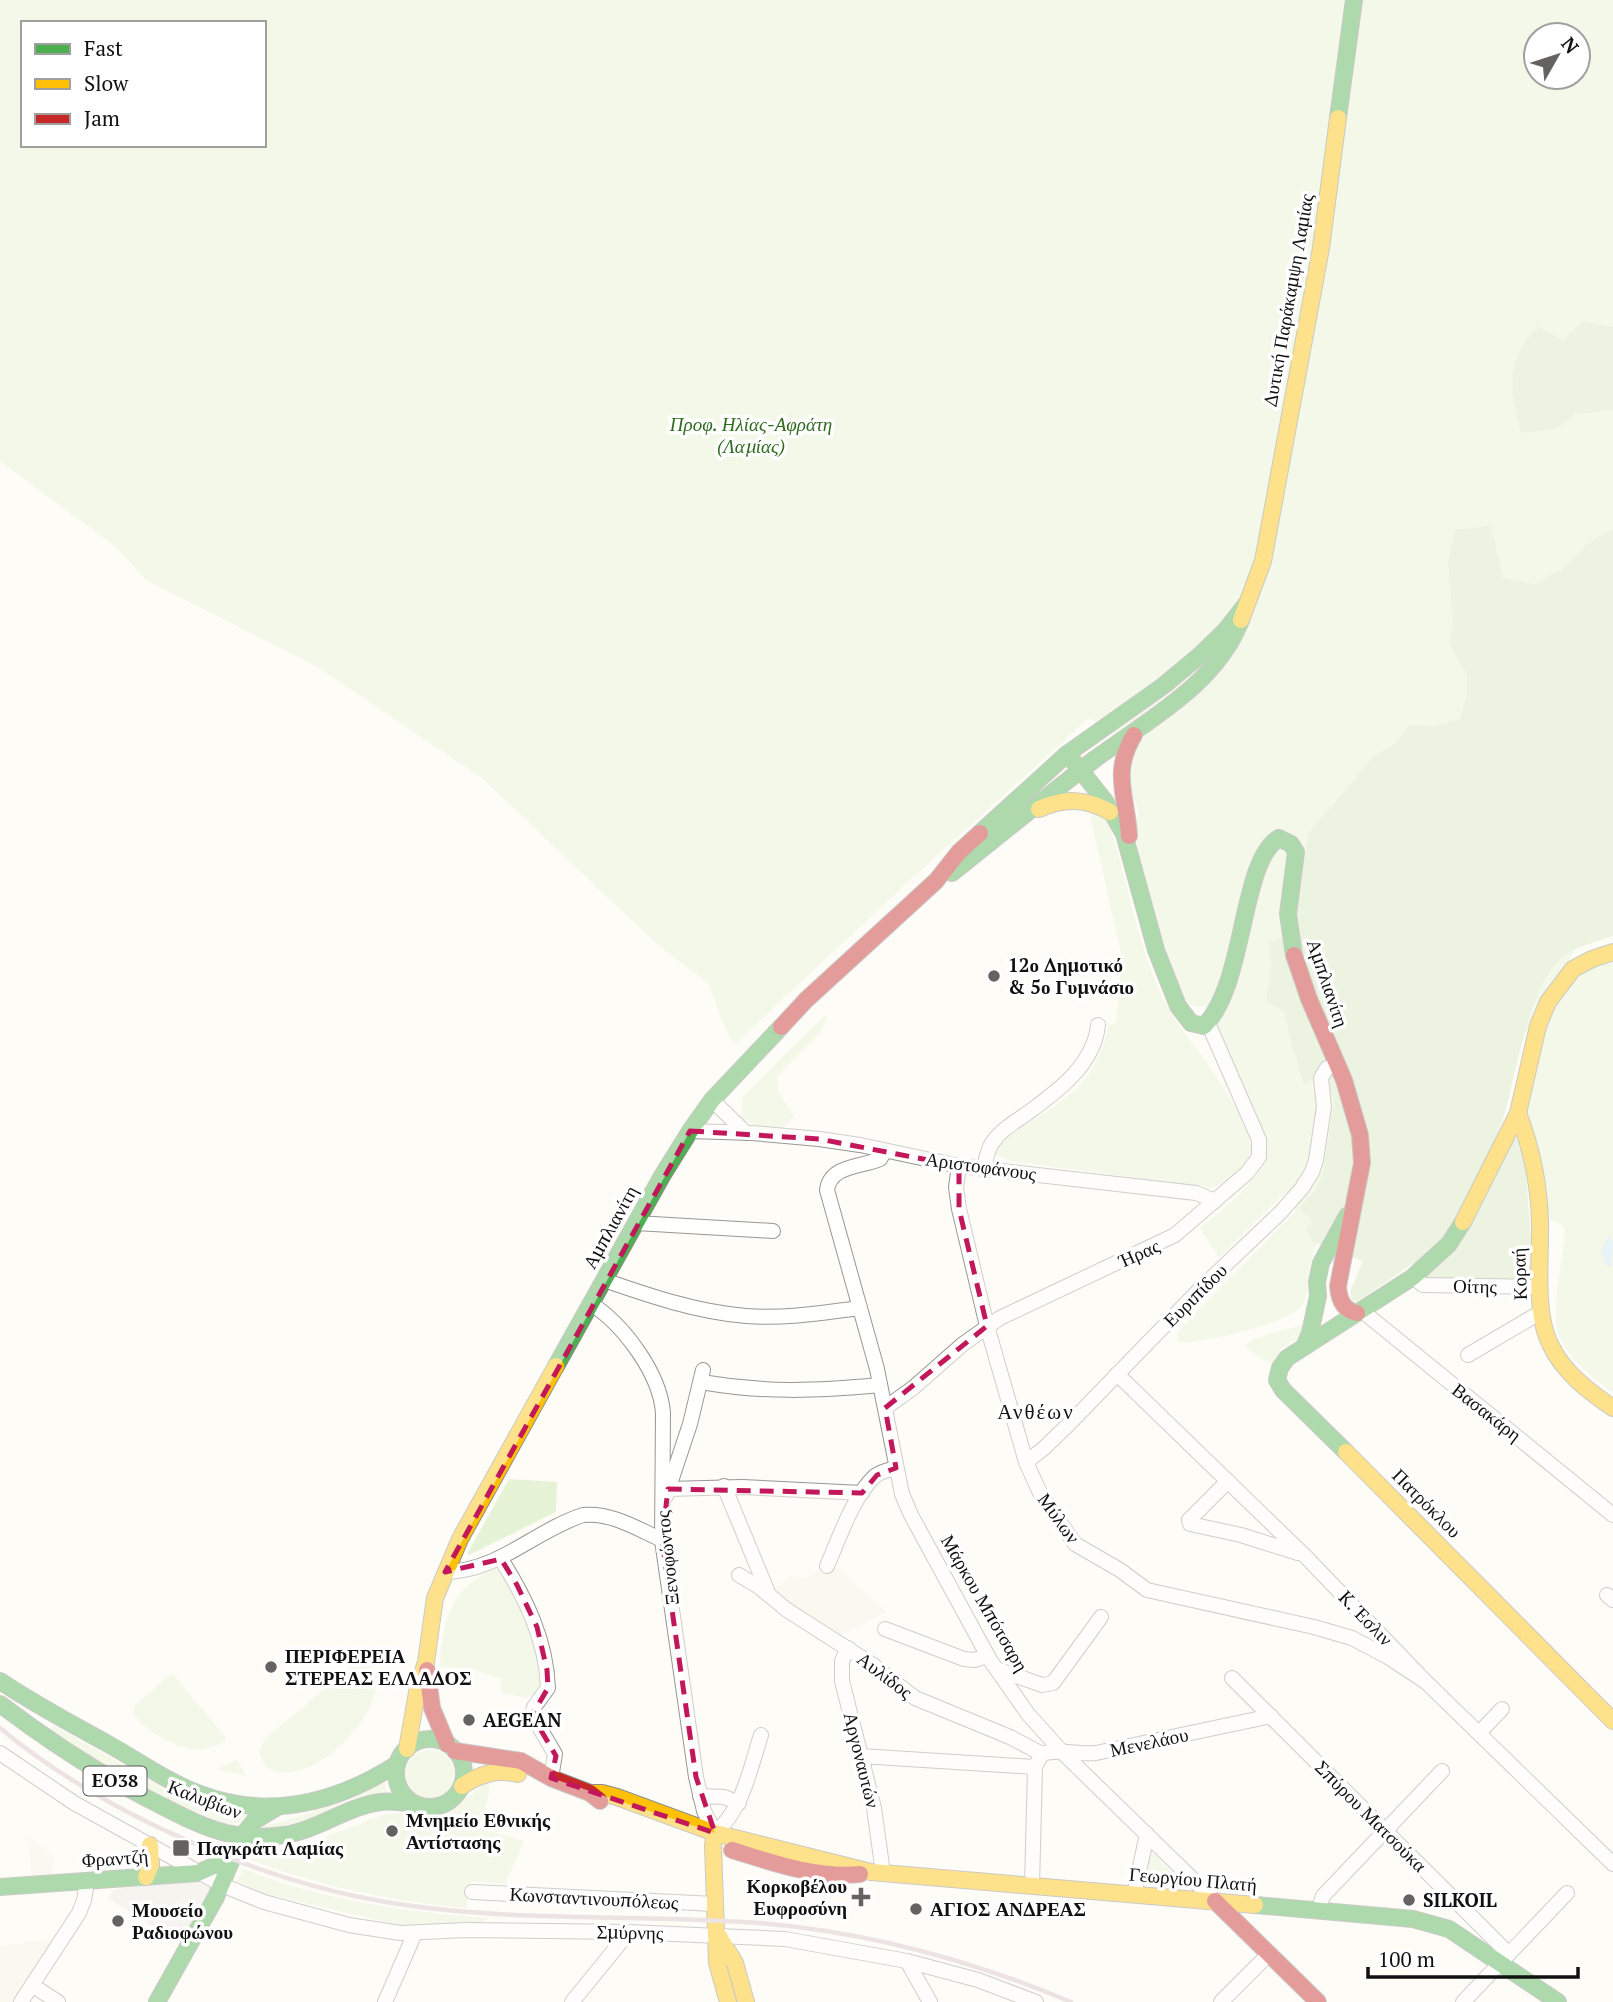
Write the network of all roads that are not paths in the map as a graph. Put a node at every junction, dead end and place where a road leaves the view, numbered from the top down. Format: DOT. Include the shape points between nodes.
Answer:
graph roads {
  1 [pos="1354,0"];
  2 [pos="1247,603"];
  3 [pos="1138,728"];
  4 [pos="1081,744"];
  5 [pos="1067,754"];
  6 [pos="1080,770"];
  7 [pos="1102,770"];
  8 [pos="1126,801"];
  9 [pos="1114,815"];
  10 [pos="1023,818"];
  11 [pos="1129,845"];
  12 [pos="936,881"];
  13 [pos="1613,952"];
  14 [pos="1208,1023"];
  15 [pos="1098,1025"];
  16 [pos="1337,1065"];
  17 [pos="712,1100"];
  18 [pos="1352,1104"];
  19 [pos="1324,1107"];
  20 [pos="1518,1113"];
  21 [pos="690,1131"];
  22 [pos="746,1133"];
  23 [pos="885,1151"];
  24 [pos="959,1166"];
  25 [pos="984,1169"];
  26 [pos="1215,1201"];
  27 [pos="1355,1203"];
  28 [pos="636,1223"];
  29 [pos="774,1231"];
  30 [pos="1413,1277"];
  31 [pos="604,1280"];
  32 [pos="1540,1287"];
  33 [pos="1318,1296"];
  34 [pos="590,1303"];
  35 [pos="860,1308"];
  36 [pos="1541,1312"];
  37 [pos="1354,1315"];
  38 [pos="987,1326"];
  39 [pos="1304,1347"];
  40 [pos="1468,1355"];
  41 [pos="1117,1374"];
  42 [pos="880,1385"];
  43 [pos="885,1408"];
  44 [pos="1613,1408"];
  45 [pos="1026,1462"];
  46 [pos="896,1468"];
  47 [pos="1228,1481"];
  48 [pos="724,1486"];
  49 [pos="668,1489"];
  50 [pos="862,1493"];
  51 [pos="662,1509"];
  52 [pos="1613,1515"];
  53 [pos="662,1540"];
  54 [pos="1306,1557"];
  55 [pos="501,1559"];
  56 [pos="827,1566"];
  57 [pos="445,1572"];
  58 [pos="739,1575"];
  59 [pos="770,1596"];
  60 [pos="1101,1616"];
  61 [pos="885,1629"];
  62 [pos="848,1648"];
  63 [pos="988,1656"];
  64 [pos="426,1662"];
  65 [pos="997,1670"];
  66 [pos="1232,1678"];
  67 [pos="0,1681"];
  68 [pos="1426,1682"];
  69 [pos="0,1704"];
  70 [pos="1502,1709"];
  71 [pos="1271,1716"];
  72 [pos="1613,1721"];
  73 [pos="1479,1733"];
  74 [pos="761,1735"];
  75 [pos="451,1747"];
  76 [pos="407,1749"];
  77 [pos="0,1753"];
  78 [pos="1063,1753"];
  79 [pos="1042,1754"];
  80 [pos="860,1756"];
  81 [pos="397,1764"];
  82 [pos="1035,1768"];
  83 [pos="1442,1771"];
  84 [pos="551,1778"];
  85 [pos="462,1786"];
  86 [pos="700,1796"];
  87 [pos="738,1803"];
  88 [pos="417,1805"];
  89 [pos="276,1808"];
  90 [pos="1385,1830"];
  91 [pos="1147,1834"];
  92 [pos="242,1836"];
  93 [pos="714,1839"];
  94 [pos="150,1846"];
  95 [pos="1610,1854"];
  96 [pos="230,1858"];
  97 [pos="877,1872"];
  98 [pos="198,1873"];
  99 [pos="146,1877"];
  100 [pos="86,1881"];
  101 [pos="222,1885"];
  102 [pos="1032,1886"];
  103 [pos="0,1887"];
  104 [pos="472,1892"];
  105 [pos="1567,1893"];
  106 [pos="1134,1895"];
  107 [pos="1215,1901"];
  108 [pos="715,1903"];
  109 [pos="1318,1911"];
  110 [pos="629,1932"];
  111 [pos="415,1933"];
  112 [pos="718,1935"];
  113 [pos="1269,1954"];
  114 [pos="1505,1959"];
  115 [pos="907,1961"];
  116 [pos="32,1985"];
  117 [pos="22,2002"];
  118 [pos="58,2002"];
  119 [pos="157,2002"];
  120 [pos="385,2002"];
  121 [pos="572,2002"];
  122 [pos="728,2002"];
  123 [pos="746,2002"];
  124 [pos="930,2002"];
  125 [pos="1036,2002"];
  126 [pos="1221,2002"];
  127 [pos="1318,2002"];
  128 [pos="1463,2002"];
  129 [pos="1558,2002"];
  1 -- 2 [label="main road, Δυτική Παράκαμψη Λαμίας" via="1312,299 1263,561"];
  2 -- 3 [label="main road, Δυτική Παράκαμψη Λαμίας" via="1233,638 1215,665"];
  2 -- 4 [label="main road, Δυτική Παράκαμψη Λαμίας" via="1199,656"];
  3 -- 7 [label="main road, Δυτική Παράκαμψη Λαμίας"];
  3 -- 8 [label="main road" via="1121,762"];
  4 -- 5 [label="main road, Δυτική Παράκαμψη Λαμίας"];
  4 -- 7 [label="main road"];
  5 -- 6 [label="main road"];
  5 -- 12 [label="main road, Αμπλιανίτη" via="958,852"];
  6 -- 7 [label="main road, Δυτική Παράκαμψη Λαμίας"];
  6 -- 9 [label="main road"];
  6 -- 10 [label="main road, Δυτική Παράκαμψη Λαμίας"];
  7 -- 8 [label="main road"];
  8 -- 11 [label="main road"];
  9 -- 10 [label="main road" via="1096,804 1070,800"];
  9 -- 11 [label="main road"];
  10 -- 12 [label="main road, Αμπλιανίτη"];
  11 -- 14 [label="main road" via="1175,1002 1193,1024"];
  12 -- 17 [label="main road, Αμπλιανίτη" via="806,1000"];
  13 -- 20 [label="main road" via="1573,969 1542,1013"];
  14 -- 16 [label="main road, Αμπλιανίτη" via="1227,986 1262,855 1271,843 1284,839 1296,856 1287,920 1292,947"];
  14 -- 26 [label="street, Ήρας" via="1260,1144 1252,1167"];
  15 -- 25 [label="street" via="1076,1072 1000,1133 989,1149"];
  16 -- 18 [label="main road, Αμπλιανίτη"];
  16 -- 19 [label="street, Ευριπίδου" via="1327,1068 1322,1077"];
  17 -- 21 [label="main road, Αμπλιανίτη"];
  17 -- 22 [label="street"];
  18 -- 19 [label="street" via="1334,1097"];
  18 -- 27 [label="main road, Αμπλιανίτη" via="1362,1155"];
  19 -- 41 [label="street, Ευριπίδου" via="1315,1166 1302,1188"];
  20 -- 30 [label="main road" via="1455,1235"];
  20 -- 32 [label="main road, Κοραή" via="1528,1133 1537,1182"];
  21 -- 22 [label="street, Αριστοφάνους"];
  21 -- 28 [label="main road, Αμπλιανίτη"];
  22 -- 23 [label="street, Αριστοφάνους"];
  23 -- 24 [label="street, Αριστοφάνους"];
  23 -- 35 [label="street, Μάρκου Μπότσαρη" via="880,1159 839,1172 827,1188"];
  24 -- 25 [label="street, Αριστοφάνους"];
  24 -- 38 [label="street, Μύλων" via="959,1209"];
  25 -- 26 [label="street, Αριστοφάνους" via="1196,1193"];
  26 -- 38 [label="street, Ήρας" via="1170,1238"];
  27 -- 33 [label="main road, Αμπλιανίτη" via="1323,1256"];
  27 -- 37 [label="main road" via="1338,1286 1342,1305"];
  28 -- 29 [label="street"];
  28 -- 31 [label="main road, Αμπλιανίτη"];
  30 -- 32 [label="street, Οίτης" via="1423,1285"];
  30 -- 37 [label="main road"];
  31 -- 34 [label="main road, Αμπλιανίτη"];
  31 -- 35 [label="street" via="683,1305 747,1316"];
  32 -- 36 [label="main road, Κοραή"];
  33 -- 37 [label="main road" via="1330,1316"];
  33 -- 39 [label="main road, Αμπλιανίτη"];
  34 -- 51 [label="street, Ξενοφώντος" via="610,1318 638,1352 661,1393"];
  34 -- 57 [label="main road, Αμπλιανίτη"];
  35 -- 42 [label="street, Μάρκου Μπότσαρη"];
  36 -- 40 [label="street"];
  36 -- 44 [label="main road, Κοραή" via="1553,1353 1580,1383"];
  37 -- 39 [label="main road, Πατρόκλου"];
  37 -- 52 [label="street, Βασακάρη"];
  38 -- 43 [label="street, Ήρας"];
  38 -- 45 [label="street, Μύλων"];
  39 -- 72 [label="main road, Πατρόκλου" via="1280,1368 1277,1380 1283,1390"];
  41 -- 45 [label="street, Ευριπίδου"];
  41 -- 47 [label="street, K. Έσλιν"];
  42 -- 43 [label="street, Μάρκου Μπότσαρη"];
  42 -- 49 [label="street" via="744,1390 702,1376"];
  43 -- 46 [label="street, Μάρκου Μπότσαρη"];
  45 -- 68 [label="street, Μύλων" via="1046,1504 1076,1544 1145,1589 1352,1638"];
  46 -- 50 [label="street" via="877,1475"];
  46 -- 63 [label="street, Μάρκου Μπότσαρη" via="911,1515"];
  47 -- 54 [label="street, K. Έσλιν"];
  47 -- 54 [label="street" via="1190,1524"];
  48 -- 49 [label="street"];
  48 -- 50 [label="street"];
  48 -- 59 [label="street"];
  49 -- 51 [label="street"];
  50 -- 56 [label="street"];
  51 -- 53 [label="street, Ξενοφώντος"];
  53 -- 55 [label="street" via="613,1518 589,1514"];
  53 -- 86 [label="street, Ξενοφώντος"];
  54 -- 68 [label="street, K. Έσλιν"];
  55 -- 57 [label="street"];
  55 -- 84 [label="street" via="529,1608 544,1650 548,1688 532,1715 555,1754"];
  57 -- 64 [label="main road, Αμπλιανίτη" via="433,1608"];
  58 -- 59 [label="street, Αυλίδος"];
  59 -- 62 [label="street, Αυλίδος"];
  60 -- 65 [label="street" via="1053,1683 1042,1685"];
  61 -- 63 [label="street" via="964,1659"];
  62 -- 79 [label="street, Αυλίδος" via="915,1698"];
  62 -- 80 [label="street, Αργοναυτών" via="842,1661 842,1681"];
  63 -- 65 [label="street, Μάρκου Μπότσαρη"];
  64 -- 75 [label="main road, Αμπλιανίτη" via="432,1708"];
  64 -- 76 [label="main road, Αμπλιανίτη"];
  65 -- 78 [label="street, Μάρκου Μπότσαρη"];
  66 -- 71 [label="street, Σπύρου Ματσούκα"];
  67 -- 89 [label="main road, Καλυβίων / ΕΟ38" via="191,1790 233,1805"];
  68 -- 73 [label="street, K. Έσλιν"];
  69 -- 92 [label="main road, Καλυβίων / ΕΟ38" via="121,1785 201,1824"];
  70 -- 73 [label="street"];
  71 -- 78 [label="street, Μενελάου" via="1107,1751"];
  71 -- 90 [label="street, Σπύρου Ματσούκα"];
  73 -- 95 [label="street, K. Έσλιν"];
  74 -- 87 [label="street"];
  75 -- 76 [label="main road, ΕΟ38" via="423,1740"];
  75 -- 84 [label="main road, Γεωργίου Πλατή / ΕΟ38" via="467,1754 521,1761"];
  75 -- 85 [label="main road" via="464,1768"];
  76 -- 81 [label="main road, ΕΟ38"];
  77 -- 94 [label="street, Σμύρνης" via="74,1803"];
  78 -- 79 [label="street, Μενελάου"];
  78 -- 91 [label="street, Μάρκου Μπότσαρη"];
  79 -- 82 [label="street"];
  80 -- 82 [label="street"];
  80 -- 97 [label="street, Αργοναυτών" via="879,1835"];
  81 -- 88 [label="main road" via="399,1788"];
  81 -- 89 [label="main road, Καλυβίων / ΕΟ38" via="331,1797"];
  82 -- 102 [label="street"];
  83 -- 90 [label="street"];
  84 -- 85 [label="main road, Γεωργίου Πλατή / ΕΟ38" via="495,1771"];
  84 -- 93 [label="main road, Γεωργίου Πλατή / ΕΟ38" via="590,1793 606,1806"];
  85 -- 88 [label="main road, ΕΟ38" via="443,1805"];
  86 -- 87 [label="street"];
  86 -- 93 [label="street, Ξενοφώντος"];
  87 -- 93 [label="street"];
  88 -- 92 [label="main road, Καλυβίων / ΕΟ38" via="381,1800 298,1833"];
  89 -- 92 [label="main road" via="254,1821"];
  90 -- 109 [label="street" via="1323,1896"];
  90 -- 114 [label="street, Σπύρου Ματσούκα"];
  91 -- 106 [label="street"];
  91 -- 107 [label="street, Μάρκου Μπότσαρη"];
  92 -- 96 [label="main road"];
  93 -- 97 [label="main road, Γεωργίου Πλατή / ΕΟ38" via="819,1873"];
  93 -- 108 [label="main road"];
  94 -- 98 [label="street, Σμύρνης"];
  94 -- 99 [label="main road"];
  96 -- 98 [label="main road, Φραντζή"];
  96 -- 101 [label="main road"];
  97 -- 102 [label="main road, Γεωργίου Πλατή / ΕΟ38"];
  98 -- 99 [label="main road, Φραντζή"];
  98 -- 101 [label="street, Σμύρνης"];
  99 -- 100 [label="main road, Φραντζή"];
  100 -- 103 [label="main road, Φραντζή"];
  100 -- 116 [label="street" via="79,1913"];
  101 -- 111 [label="street, Σμύρνης" via="264,1902 358,1927"];
  101 -- 119 [label="main road"];
  102 -- 106 [label="main road, Γεωργίου Πλατή / ΕΟ38"];
  104 -- 108 [label="street, Κωνσταντινουπόλεως"];
  105 -- 114 [label="street"];
  106 -- 107 [label="main road, Γεωργίου Πλατή / ΕΟ38"];
  107 -- 109 [label="main road, Γεωργίου Πλατή / ΕΟ38"];
  107 -- 113 [label="main road, Μάρκου Μπότσαρη"];
  108 -- 112 [label="main road"];
  109 -- 114 [label="main road, Γεωργίου Πλατή / ΕΟ38" via="1442,1926"];
  110 -- 111 [label="street, Σμύρνης"];
  110 -- 112 [label="street, Σμύρνης"];
  110 -- 121 [label="street"];
  111 -- 120 [label="street"];
  112 -- 115 [label="street, Σμύρνης" via="804,1941"];
  112 -- 122 [label="main road" via="718,1963"];
  112 -- 123 [label="main road" via="735,1963"];
  113 -- 126 [label="street"];
  113 -- 127 [label="main road, Μάρκου Μπότσαρη"];
  114 -- 128 [label="street"];
  114 -- 129 [label="main road, ΕΟ38"];
  115 -- 124 [label="street"];
  115 -- 125 [label="street, Σμύρνης"];
  116 -- 117 [label="street"];
  116 -- 118 [label="street"];
}
